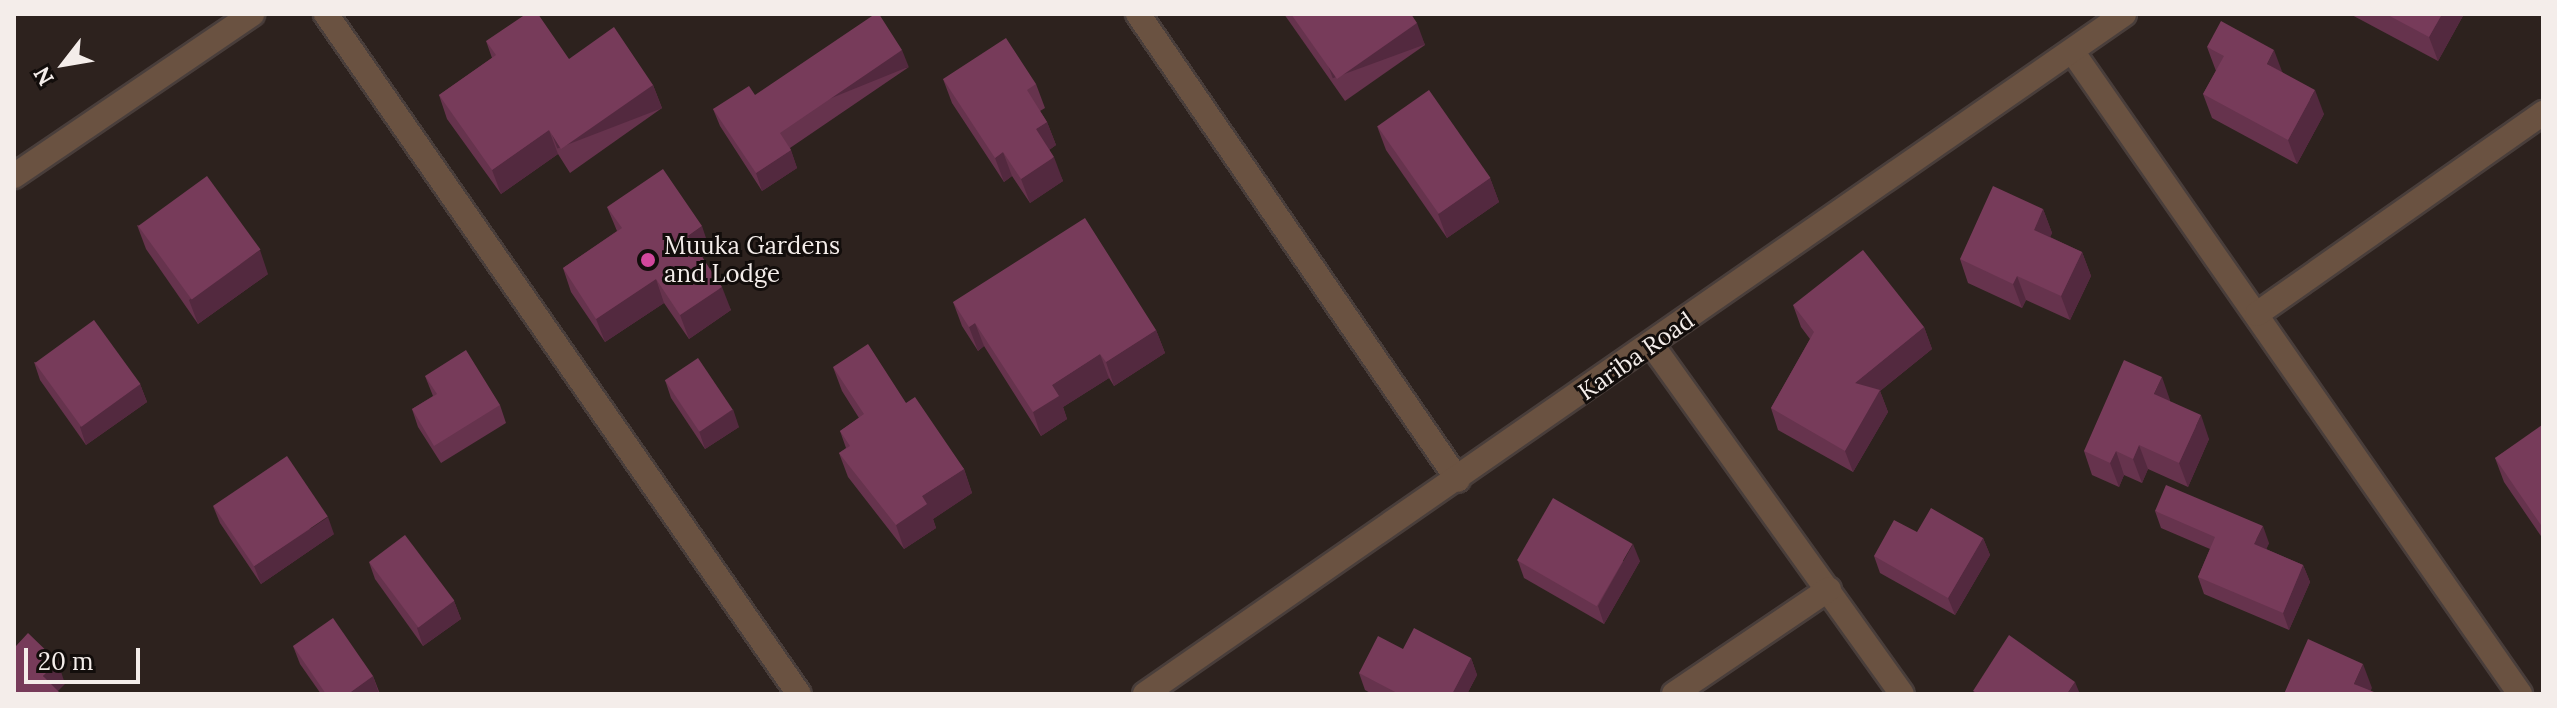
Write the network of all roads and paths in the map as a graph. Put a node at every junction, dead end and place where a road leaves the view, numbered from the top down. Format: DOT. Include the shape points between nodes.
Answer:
graph roads {
  1 [pos="252,14"];
  2 [pos="326,14"];
  3 [pos="1138,14"];
  4 [pos="2124,14"];
  5 [pos="2072,51"];
  6 [pos="2543,113"];
  7 [pos="14,176"];
  8 [pos="2257,314"];
  9 [pos="1652,345"];
  10 [pos="1458,480"];
  11 [pos="1829,589"];
  12 [pos="799,694"];
  13 [pos="1145,694"];
  14 [pos="1674,694"];
  15 [pos="1902,694"];
  16 [pos="2520,694"];
  1 -- 7 [label="street"];
  2 -- 12 [label="street"];
  3 -- 10 [label="street"];
  4 -- 5 [label="street, Kariba Road"];
  5 -- 8 [label="street"];
  5 -- 9 [label="street, Kariba Road"];
  6 -- 8 [label="street"];
  8 -- 16 [label="street"];
  9 -- 10 [label="street, Kariba Road"];
  9 -- 11 [label="street"];
  10 -- 13 [label="street, Kariba Road"];
  11 -- 14 [label="street"];
  11 -- 15 [label="street"];
}
